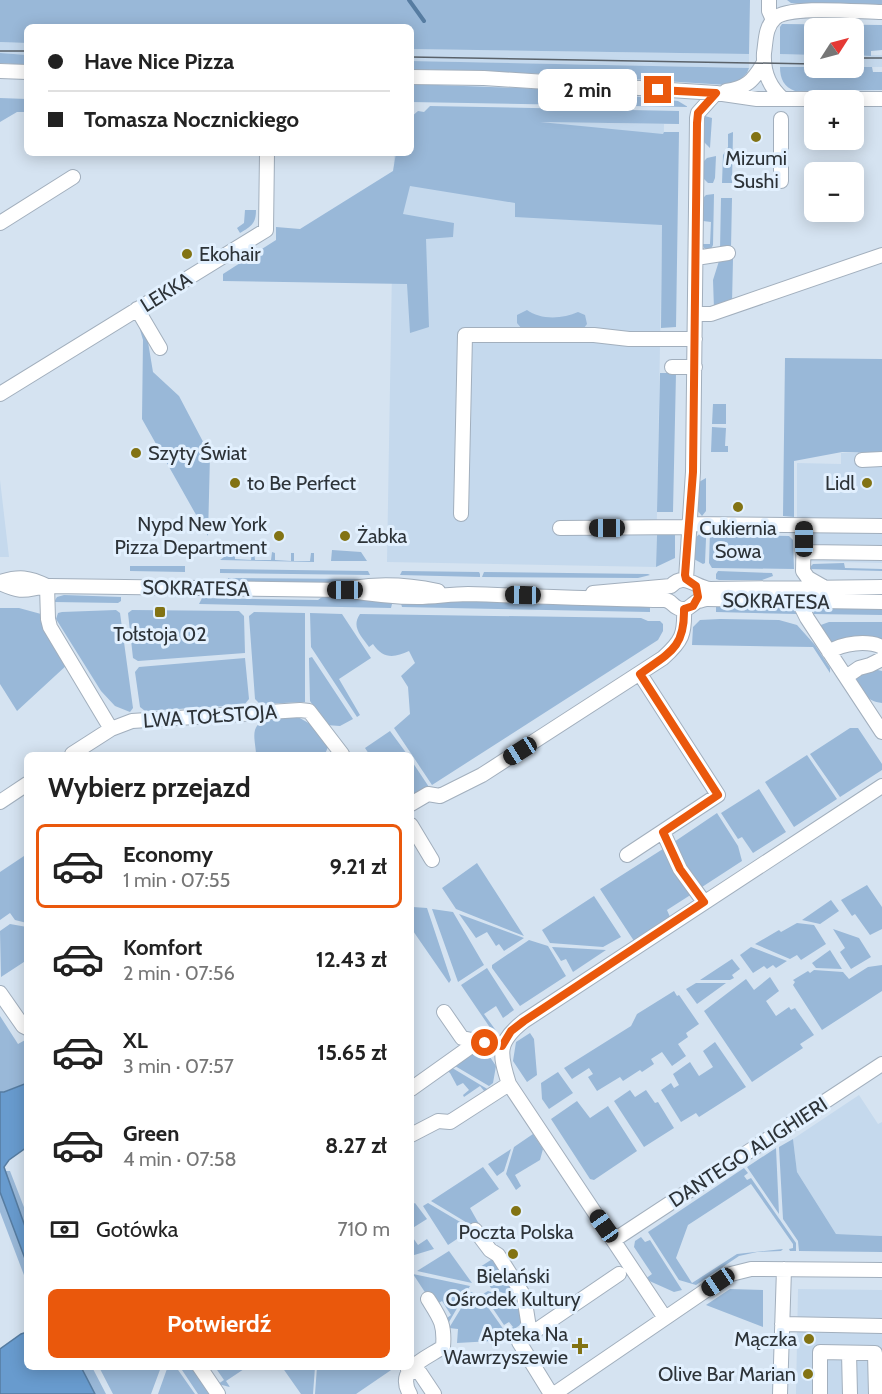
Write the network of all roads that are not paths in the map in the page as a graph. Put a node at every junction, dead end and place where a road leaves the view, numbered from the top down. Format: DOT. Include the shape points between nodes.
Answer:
graph roads {
  1 [pos="769,0"];
  2 [pos="882,12"];
  3 [pos="773,21"];
  4 [pos="763,64"];
  5 [pos="0,71"];
  6 [pos="24,72"];
  7 [pos="414,77"];
  8 [pos="678,91"];
  9 [pos="716,93"];
  10 [pos="783,99"];
  11 [pos="882,99"];
  12 [pos="698,113"];
  13 [pos="781,119"];
  14 [pos="267,156"];
  15 [pos="73,177"];
  16 [pos="781,181"];
  17 [pos="0,223"];
  18 [pos="728,253"];
  19 [pos="882,255"];
  20 [pos="696,258"];
  21 [pos="137,309"];
  22 [pos="696,314"];
  23 [pos="695,339"];
  24 [pos="160,348"];
  25 [pos="672,367"];
  26 [pos="695,367"];
  27 [pos="0,394"];
  28 [pos="882,459"];
  29 [pos="862,460"];
  30 [pos="460,514"];
  31 [pos="688,526"];
  32 [pos="804,526"];
  33 [pos="882,526"];
  34 [pos="560,528"];
  35 [pos="804,552"];
  36 [pos="882,553"];
  37 [pos="0,583"];
  38 [pos="691,583"];
  39 [pos="47,586"];
  40 [pos="671,586"];
  41 [pos="824,588"];
  42 [pos="882,588"];
  43 [pos="568,596"];
  44 [pos="670,601"];
  45 [pos="697,601"];
  46 [pos="802,602"];
  47 [pos="882,602"];
  48 [pos="684,609"];
  49 [pos="882,647"];
  50 [pos="829,652"];
  51 [pos="882,659"];
  52 [pos="640,674"];
  53 [pos="846,677"];
  54 [pos="876,711"];
  55 [pos="111,729"];
  56 [pos="882,732"];
  57 [pos="75,752"];
  58 [pos="340,752"];
  59 [pos="24,786"];
  60 [pos="882,786"];
  61 [pos="0,802"];
  62 [pos="414,802"];
  63 [pos="414,830"];
  64 [pos="663,832"];
  65 [pos="627,855"];
  66 [pos="432,860"];
  67 [pos="704,902"];
  68 [pos="0,993"];
  69 [pos="444,1012"];
  70 [pos="24,1027"];
  71 [pos="477,1042"];
  72 [pos="502,1046"];
  73 [pos="882,1064"];
  74 [pos="509,1084"];
  75 [pos="414,1087"];
  76 [pos="414,1134"];
  77 [pos="475,1230"];
  78 [pos="614,1240"];
  79 [pos="784,1269"];
  80 [pos="882,1270"];
  81 [pos="619,1274"];
  82 [pos="428,1299"];
  83 [pos="665,1318"];
  84 [pos="782,1324"];
  85 [pos="882,1326"];
  86 [pos="524,1338"];
  87 [pos="849,1353"];
  88 [pos="414,1366"];
  89 [pos="202,1370"];
  90 [pos="408,1370"];
  91 [pos="218,1394"];
  92 [pos="410,1394"];
  93 [pos="434,1394"];
  94 [pos="553,1394"];
  95 [pos="780,1394"];
  96 [pos="820,1394"];
  97 [pos="849,1394"];
  98 [pos="876,1394"];
  1 -- 3 [label="street"];
  2 -- 3 [label="street" via="797,11"];
  3 -- 4 [label="street" via="765,41"];
  4 -- 9 [label="street" via="749,84"];
  4 -- 10 [label="street" via="773,88"];
  5 -- 6 [label="street"];
  7 -- 8 [label="street"];
  8 -- 9 [label="street"];
  8 -- 12 [label="street"];
  9 -- 10 [label="street"];
  9 -- 12 [label="street"];
  10 -- 11 [label="street"];
  12 -- 20 [label="street"];
  13 -- 16 [label="street"];
  14 -- 21 [label="street, LEKKA" via="266,230"];
  15 -- 17 [label="street"];
  18 -- 20 [label="street"];
  19 -- 22 [label="street" via="711,314"];
  20 -- 22 [label="street"];
  21 -- 24 [label="street"];
  21 -- 27 [label="street, LEKKA"];
  22 -- 23 [label="street"];
  23 -- 26 [label="street"];
  23 -- 30 [label="street" via="465,335"];
  25 -- 26 [label="street"];
  26 -- 31 [label="street"];
  28 -- 29 [label="street"];
  31 -- 32 [label="street"];
  31 -- 34 [label="street"];
  31 -- 38 [label="street"];
  32 -- 33 [label="street"];
  32 -- 35 [label="street"];
  35 -- 36 [label="street"];
  35 -- 41 [label="street" via="805,575"];
  37 -- 39 [label="street, SOKRATESA" via="28,578"];
  38 -- 40 [label="street, SOKRATESA" via="677,581"];
  38 -- 41 [label="street, SOKRATESA" via="710,589"];
  38 -- 45 [label="street" via="698,594"];
  39 -- 43 [label="street, SOKRATESA" via="345,590 376,584 416,586 454,594"];
  39 -- 55 [label="street" via="50,627"];
  40 -- 43 [label="street, SOKRATESA"];
  40 -- 44 [label="street"];
  41 -- 42 [label="street, SOKRATESA"];
  43 -- 44 [label="street, SOKRATESA"];
  44 -- 48 [label="street, SOKRATESA"];
  45 -- 46 [label="street, SOKRATESA"];
  45 -- 48 [label="street, SOKRATESA"];
  46 -- 47 [label="street, SOKRATESA"];
  46 -- 50 [label="street" via="807,618"];
  48 -- 52 [label="street" via="683,633 678,644"];
  49 -- 50 [label="street" via="843,645"];
  50 -- 53 [label="street"];
  51 -- 53 [label="street"];
  52 -- 62 [label="street" via="482,775 444,794 428,794"];
  52 -- 64 [label="street" via="718,795"];
  53 -- 54 [label="street"];
  54 -- 56 [label="street"];
  55 -- 57 [label="street"];
  55 -- 58 [label="street, LWA TOŁSTOJA" via="139,720 309,711"];
  59 -- 61 [label="street"];
  60 -- 67 [label="street"];
  63 -- 66 [label="street"];
  64 -- 65 [label="street"];
  64 -- 67 [label="street" via="680,869"];
  67 -- 72 [label="street" via="511,1031"];
  68 -- 70 [label="street"];
  69 -- 71 [label="street" via="462,1038"];
  71 -- 72 [label="street"];
  71 -- 75 [label="street"];
  72 -- 74 [label="street" via="502,1064"];
  73 -- 78 [label="street, DANTEGO ALIGHIERI"];
  74 -- 76 [label="street" via="450,1122 438,1121"];
  74 -- 78 [label="street"];
  77 -- 86 [label="street" via="498,1255 524,1296"];
  78 -- 83 [label="street"];
  79 -- 80 [label="street"];
  79 -- 83 [label="street" via="751,1269 731,1274"];
  79 -- 84 [label="street"];
  81 -- 86 [label="street" via="561,1321"];
  82 -- 88 [label="street" via="442,1320 443,1347"];
  83 -- 94 [label="street"];
  84 -- 85 [label="street"];
  84 -- 95 [label="street"];
  86 -- 94 [label="street"];
  87 -- 96 [label="street" via="820,1352"];
  87 -- 97 [label="street"];
  87 -- 98 [label="street" via="875,1353"];
  89 -- 91 [label="street"];
  90 -- 92 [label="street" via="405,1386"];
  90 -- 93 [label="street" via="420,1373"];
}
